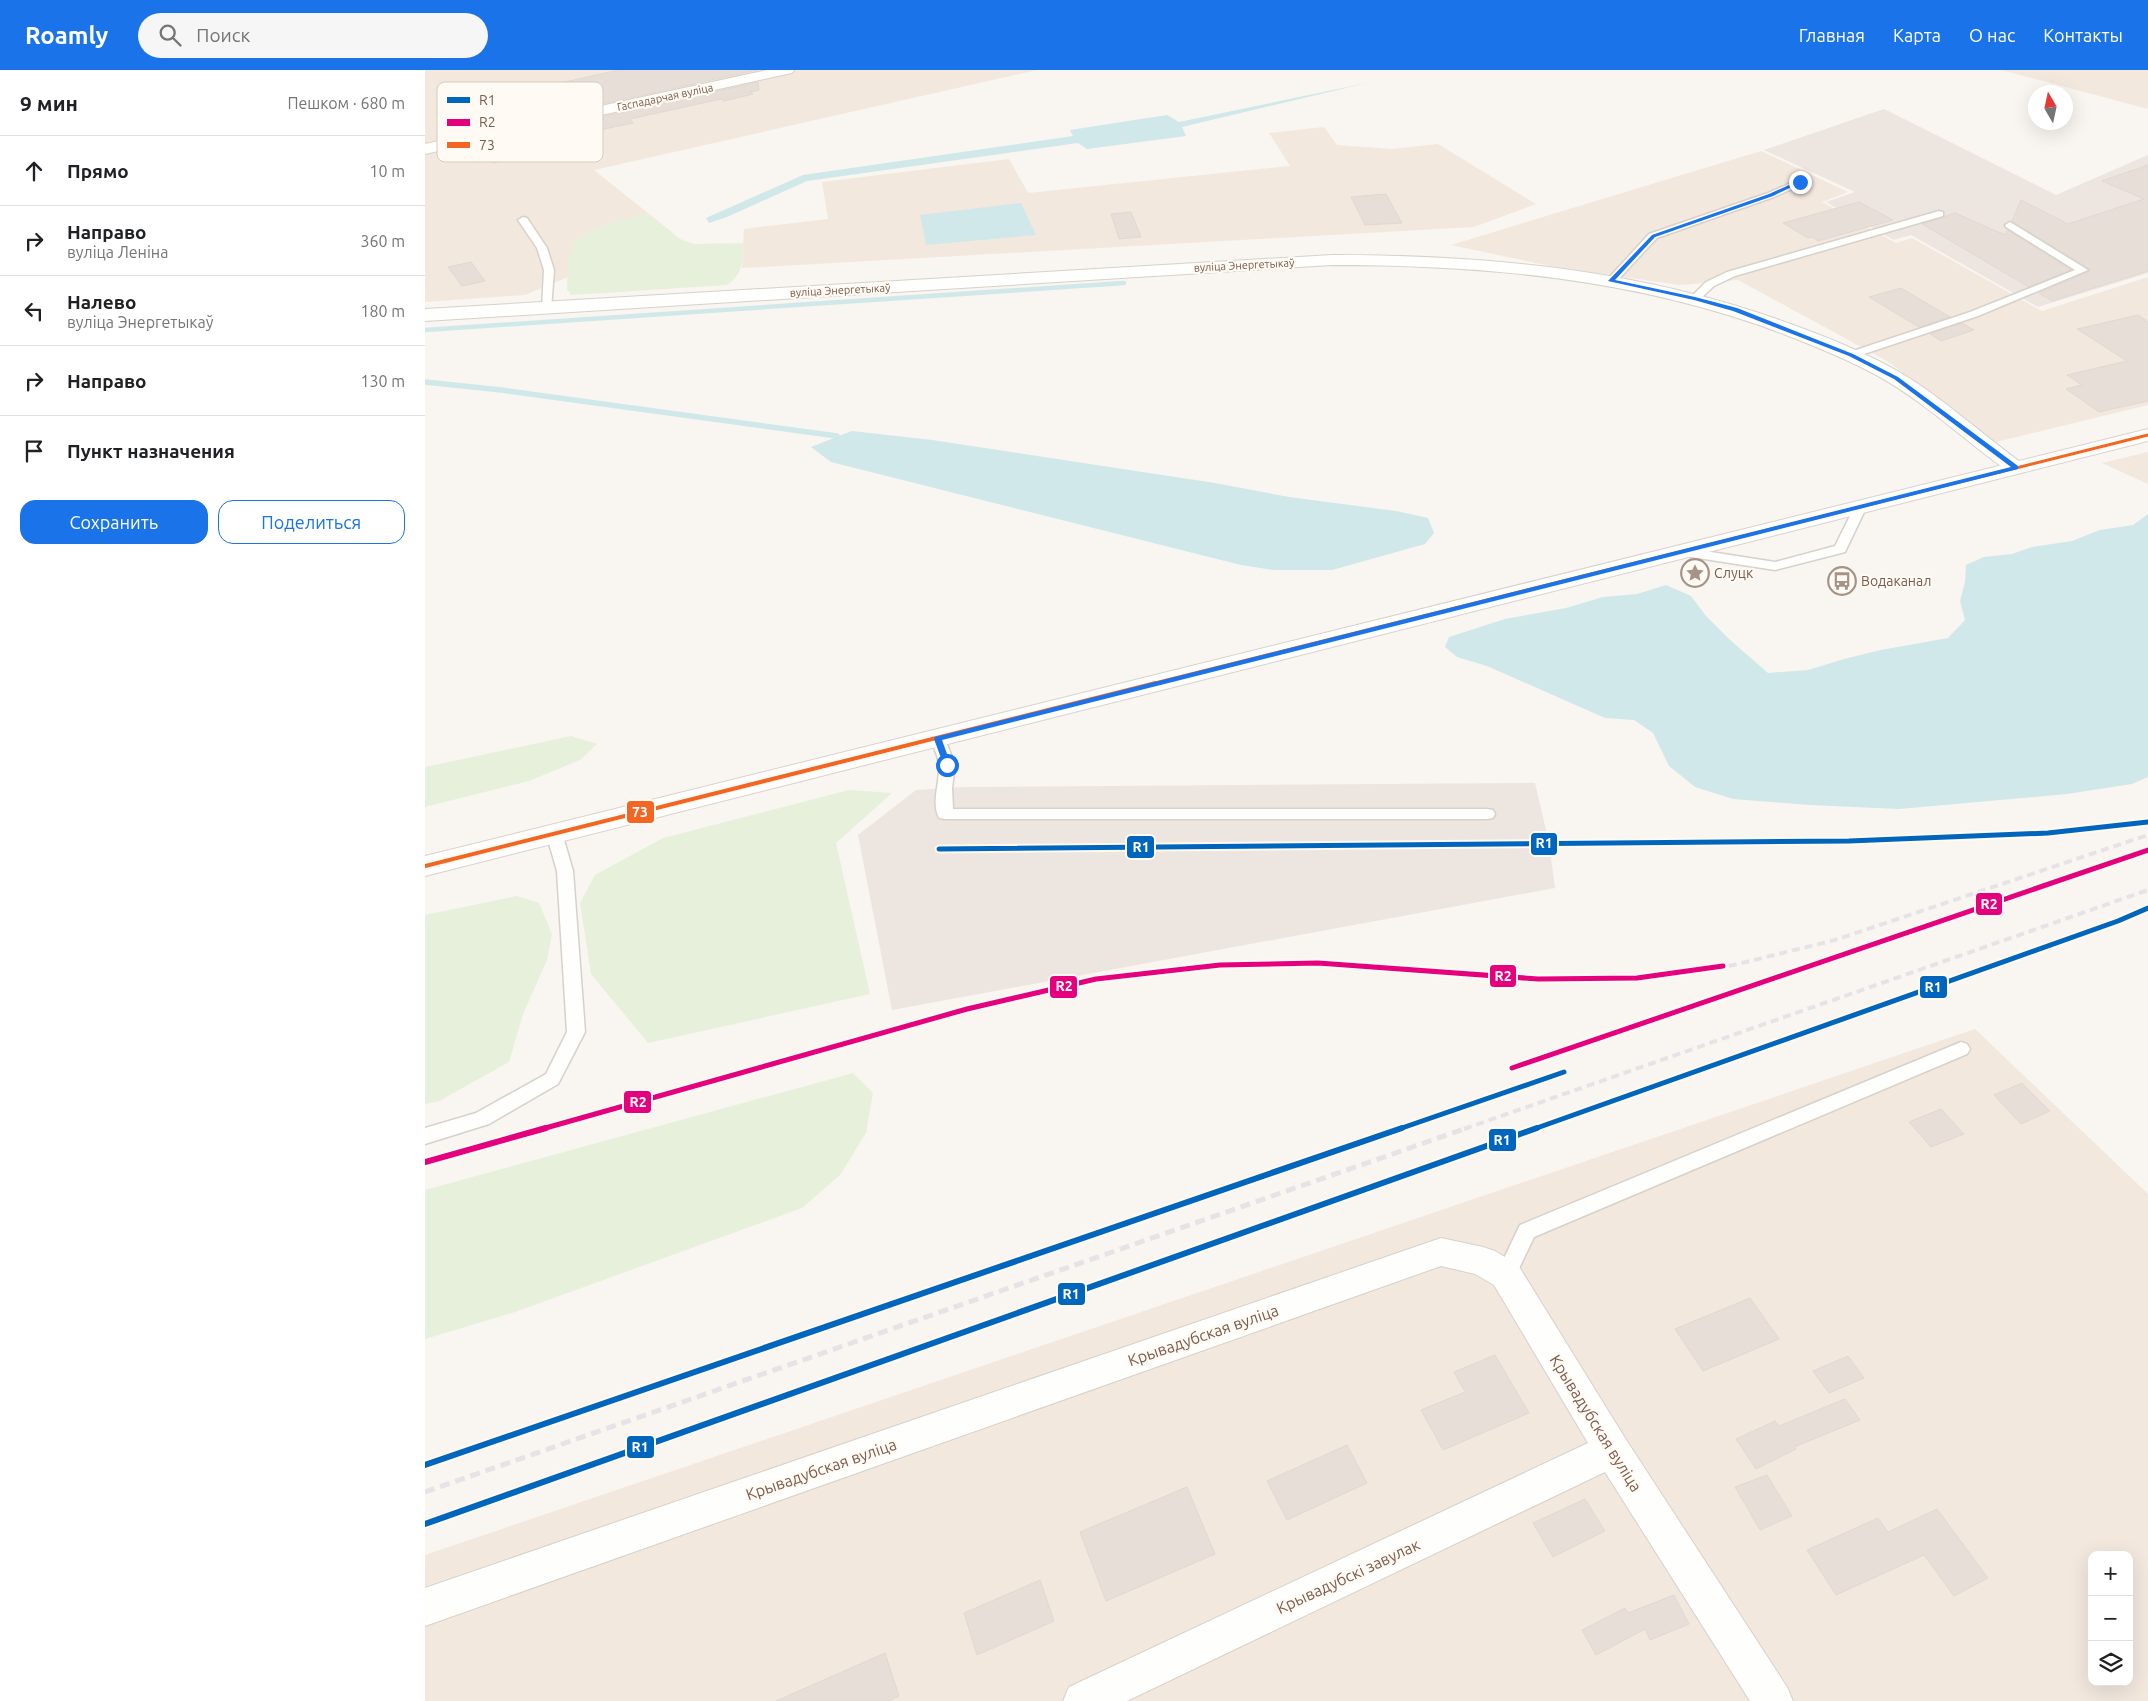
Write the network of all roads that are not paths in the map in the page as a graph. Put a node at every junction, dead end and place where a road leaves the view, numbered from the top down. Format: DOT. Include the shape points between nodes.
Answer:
graph roads {
  1 [pos="787,70"];
  2 [pos="603,110"];
  3 [pos="1800,182"];
  4 [pos="1939,214"];
  5 [pos="523,220"];
  6 [pos="2010,225"];
  7 [pos="1611,281"];
  8 [pos="1695,298"];
  9 [pos="547,308"];
  10 [pos="425,315"];
  11 [pos="1851,355"];
  12 [pos="2148,435"];
  13 [pos="2016,468"];
  14 [pos="1860,508"];
  15 [pos="1685,552"];
  16 [pos="938,739"];
  17 [pos="1487,814"];
  18 [pos="554,833"];
  19 [pos="425,866"];
  20 [pos="1961,1049"];
  21 [pos="425,1136"];
  22 [pos="1506,1275"];
  23 [pos="1612,1450"];
  24 [pos="425,1607"];
  25 [pos="1083,1701"];
  26 [pos="1773,1701"];
  1 -- 2 [label="street, Гаспадарчая вуліца"];
  3 -- 7 [label="lane" via="1653,236"];
  4 -- 8 [label="lane" via="1731,274 1710,284"];
  5 -- 9 [label="lane" via="542,248 549,270"];
  6 -- 11 [label="lane" via="2083,270 1974,314"];
  7 -- 8 [label="street, вуліца Энергетыкаў"];
  7 -- 9 [label="street, вуліца Энергетыкаў" via="1452,263 1396,259 1331,260"];
  8 -- 11 [label="street, вуліца Энергетыкаў"];
  9 -- 10 [label="street, вуліца Энергетыкаў"];
  11 -- 13 [label="street, вуліца Энергетыкаў" via="1896,378"];
  12 -- 13 [label="street"];
  13 -- 14 [label="street"];
  14 -- 15 [label="street"];
  14 -- 15 [label="lane" via="1840,549 1775,566"];
  15 -- 16 [label="street"];
  16 -- 17 [label="lane" via="947,765 945,814"];
  16 -- 18 [label="street"];
  18 -- 19 [label="street"];
  18 -- 21 [label="lane" via="565,871 575,1032 552,1079 482,1119"];
  20 -- 22 [label="lane" via="1527,1231"];
  22 -- 23 [label="street, Крывадубская вуліца"];
  22 -- 24 [label="street, Крывадубская вуліца" via="1483,1261 1441,1252"];
  23 -- 25 [label="street, Крывадубскі завулак"];
  23 -- 26 [label="street, Крывадубская вуліца"];
}
